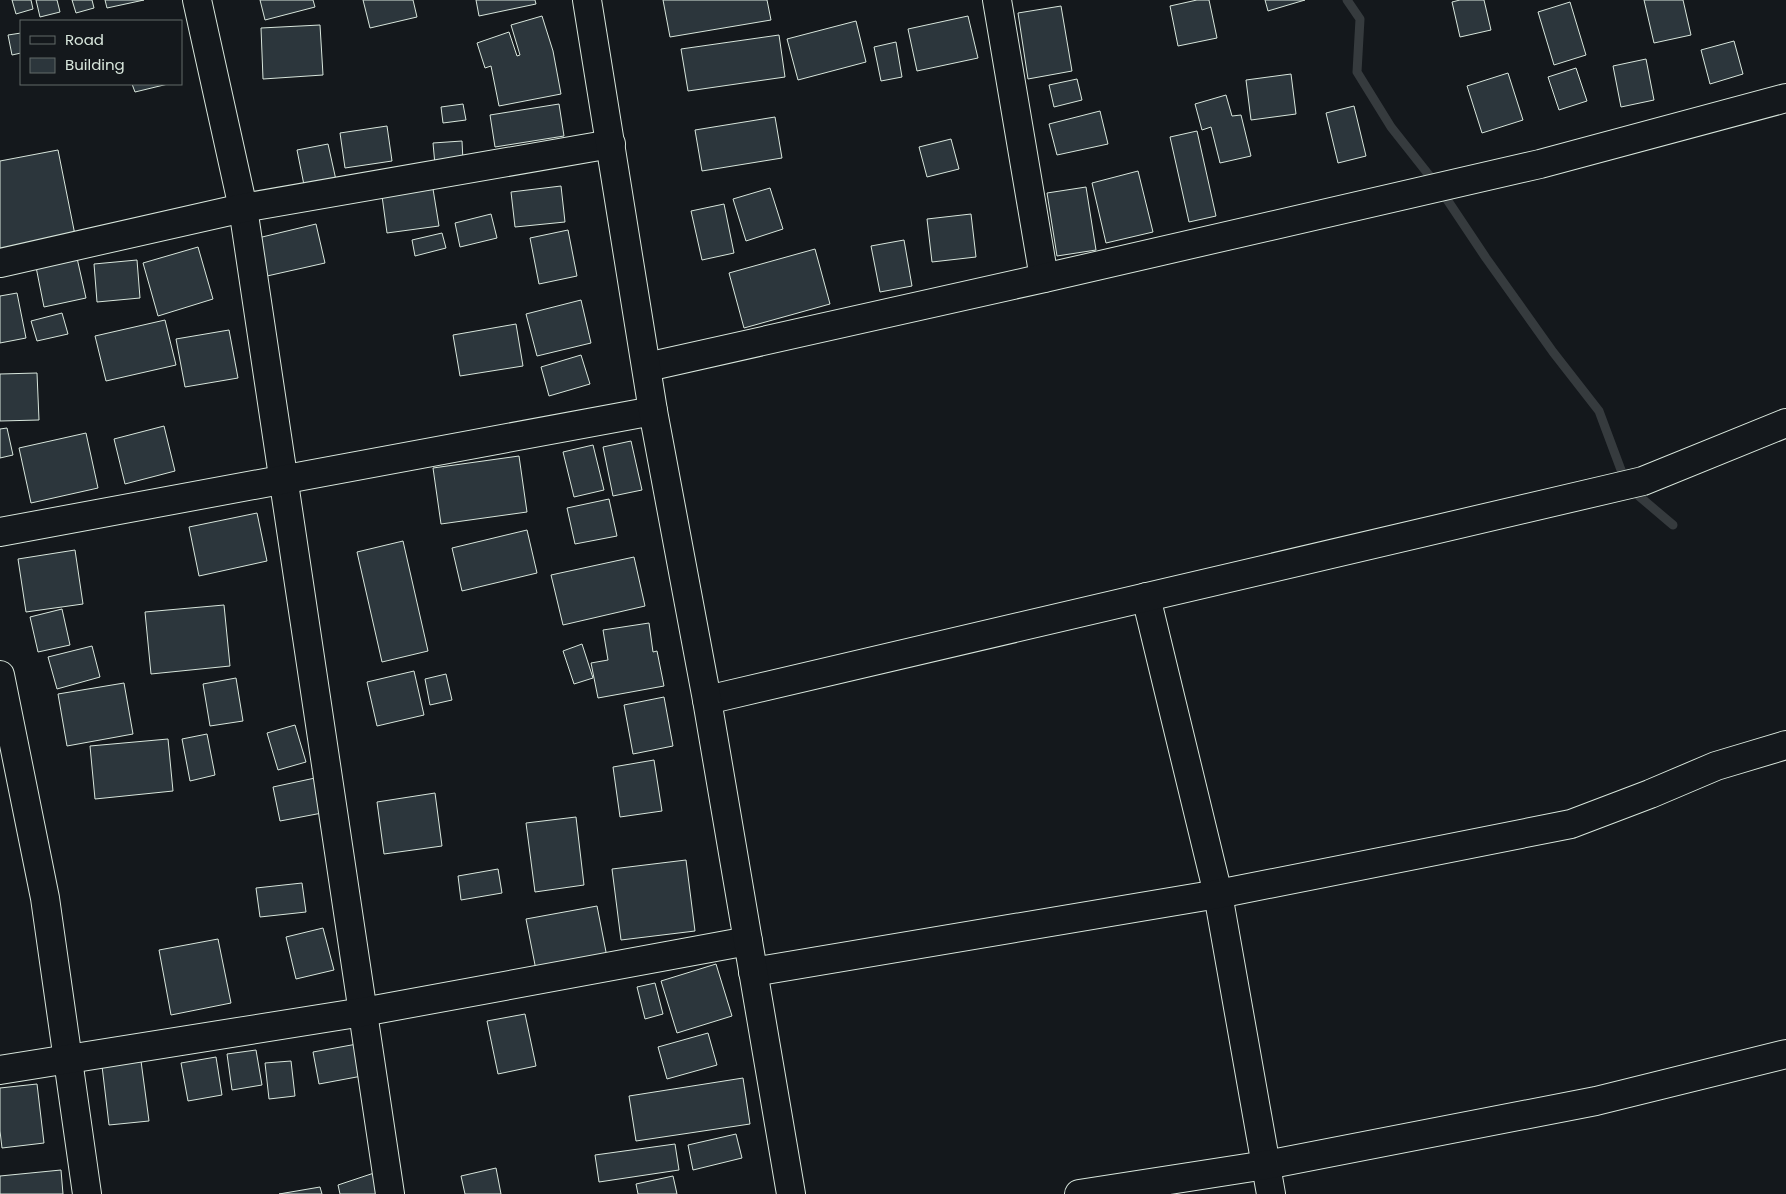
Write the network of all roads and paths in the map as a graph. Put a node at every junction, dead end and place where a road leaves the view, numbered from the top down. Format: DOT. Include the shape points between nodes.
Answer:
graph roads {
  1 [pos="197,0"];
  2 [pos="587,0"];
  3 [pos="997,0"];
  4 [pos="1786,98"];
  5 [pos="611,144"];
  6 [pos="243,208"];
  7 [pos="0,263"];
  8 [pos="1044,278"];
  9 [pos="647,367"];
  10 [pos="653,411"];
  11 [pos="1786,424"];
  12 [pos="284,479"];
  13 [pos="0,532"];
  14 [pos="1146,597"];
  15 [pos="0,675"];
  16 [pos="707,700"];
  17 [pos="1786,744"];
  18 [pos="1218,894"];
  19 [pos="748,941"];
  20 [pos="753,972"];
  21 [pos="364,1012"];
  22 [pos="1786,1054"];
  23 [pos="68,1060"];
  24 [pos="0,1070"];
  25 [pos="1266,1165"];
  26 [pos="88,1194"];
  27 [pos="390,1194"];
  28 [pos="792,1194"];
  29 [pos="1079,1194"];
  30 [pos="1271,1194"];
  1 -- 6 [label="main road"];
  2 -- 5 [label="main road"];
  3 -- 8 [label="main road"];
  4 -- 8 [label="main road" via="1540,164"];
  5 -- 6 [label="main road"];
  5 -- 9 [label="main road"];
  6 -- 7 [label="main road"];
  6 -- 12 [label="main road"];
  8 -- 9 [label="main road"];
  9 -- 10 [label="main road"];
  10 -- 12 [label="main road"];
  10 -- 16 [label="main road"];
  11 -- 14 [label="main road" via="1643,481"];
  12 -- 13 [label="main road"];
  12 -- 21 [label="main road"];
  14 -- 16 [label="main road"];
  14 -- 18 [label="main road"];
  15 -- 23 [label="main road" via="45,898"];
  16 -- 19 [label="main road"];
  17 -- 18 [label="main road" via="1716,766 1571,824"];
  18 -- 20 [label="main road"];
  18 -- 25 [label="main road"];
  19 -- 20 [label="main road"];
  19 -- 21 [label="main road"];
  20 -- 28 [label="main road"];
  21 -- 23 [label="main road"];
  21 -- 27 [label="main road"];
  22 -- 25 [label="main road" via="1596,1101"];
  23 -- 24 [label="main road"];
  23 -- 26 [label="main road"];
  25 -- 29 [label="main road"];
  25 -- 30 [label="main road"];
}
